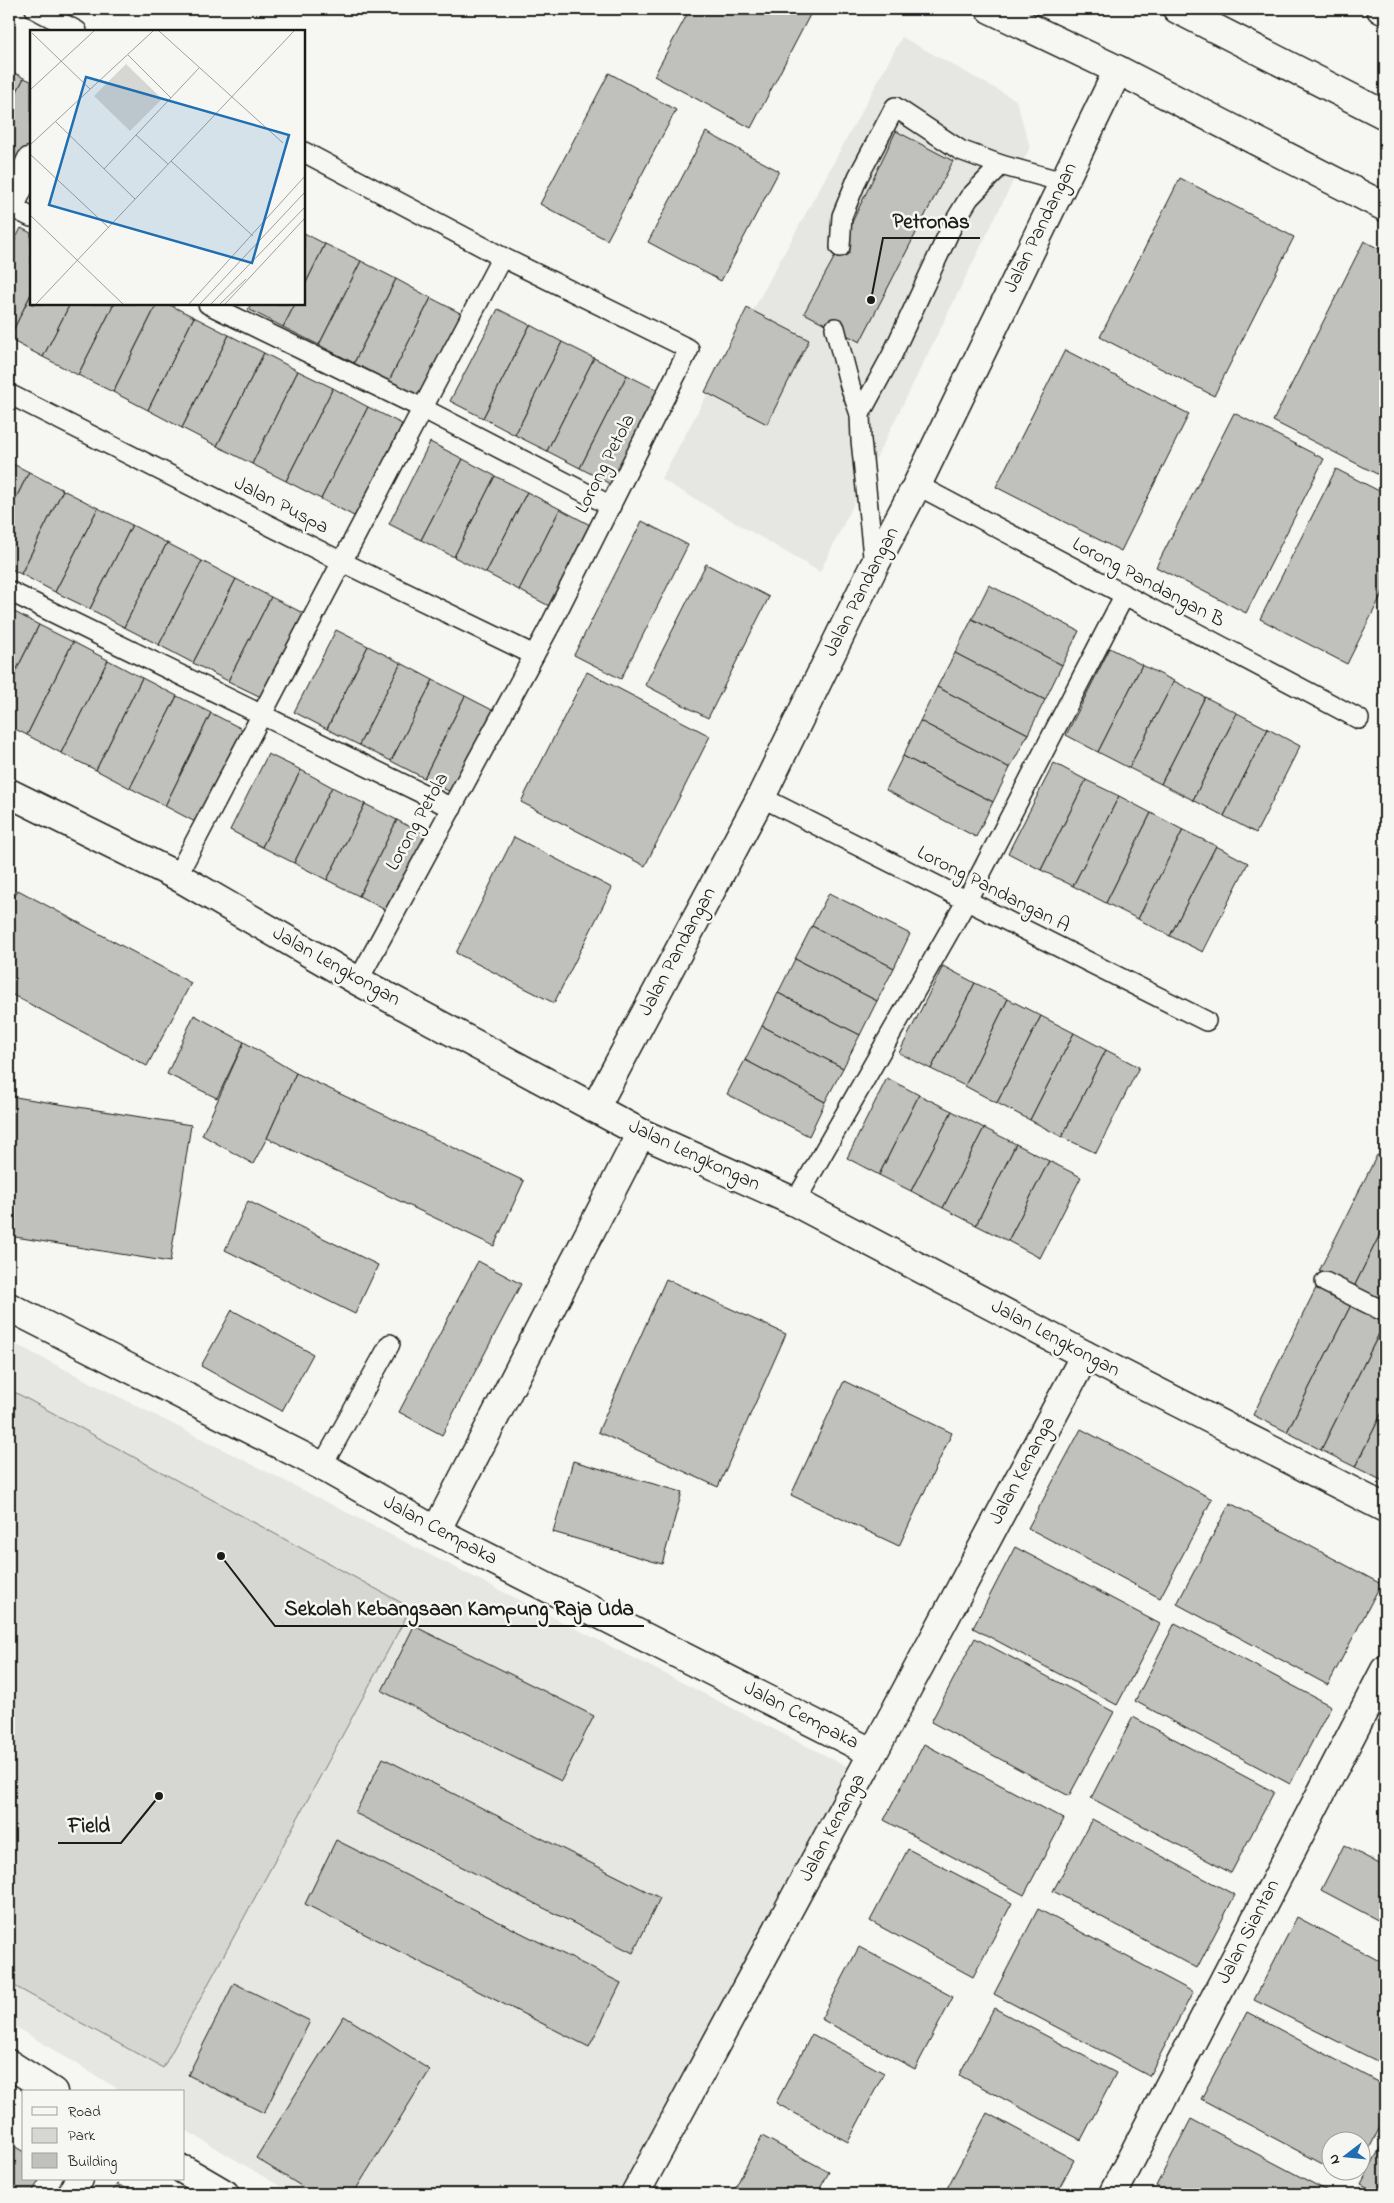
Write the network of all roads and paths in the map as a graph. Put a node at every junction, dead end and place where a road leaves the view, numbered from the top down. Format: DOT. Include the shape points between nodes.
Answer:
graph roads {
  1 [pos="35,9"];
  2 [pos="990,9"];
  3 [pos="1178,9"];
  4 [pos="1381,9"];
  5 [pos="1385,11"];
  6 [pos="75,30"];
  7 [pos="1118,70"];
  8 [pos="1385,115"];
  9 [pos="305,153"];
  10 [pos="30,163"];
  11 [pos="1001,165"];
  12 [pos="1063,182"];
  13 [pos="9,207"];
  14 [pos="1385,207"];
  15 [pos="30,218"];
  16 [pos="840,247"];
  17 [pos="502,257"];
  18 [pos="210,305"];
  19 [pos="835,328"];
  20 [pos="9,394"];
  21 [pos="422,408"];
  22 [pos="860,414"];
  23 [pos="916,485"];
  24 [pos="611,506"];
  25 [pos="340,561"];
  26 [pos="874,566"];
  27 [pos="9,591"];
  28 [pos="1124,596"];
  29 [pos="534,655"];
  30 [pos="262,715"];
  31 [pos="1358,719"];
  32 [pos="9,793"];
  33 [pos="761,797"];
  34 [pos="452,808"];
  35 [pos="177,876"];
  36 [pos="966,902"];
  37 [pos="358,980"];
  38 [pos="1206,1021"];
  39 [pos="595,1108"];
  40 [pos="641,1133"];
  41 [pos="795,1202"];
  42 [pos="1325,1282"];
  43 [pos="9,1307"];
  44 [pos="1385,1312"];
  45 [pos="390,1344"];
  46 [pos="1085,1355"];
  47 [pos="322,1466"];
  48 [pos="1385,1508"];
  49 [pos="436,1530"];
  50 [pos="1385,1670"];
  51 [pos="873,1753"];
  52 [pos="9,2064"];
  53 [pos="50,2090"];
  54 [pos="185,2171"];
  55 [pos="79,2180"];
  56 [pos="72,2194"];
  57 [pos="225,2194"];
  58 [pos="634,2194"];
  59 [pos="1113,2194"];
  1 -- 6 [label="lane"];
  2 -- 7 [label="street"];
  3 -- 8 [label="street"];
  4 -- 5 [label="street"];
  7 -- 12 [label="street, Jalan Pandangan"];
  7 -- 14 [label="street"];
  9 -- 17 [label="lane, Lorong Petola"];
  10 -- 13 [label="street"];
  11 -- 12 [label="lane"];
  11 -- 16 [label="lane" via="960,150 895,107 845,208"];
  11 -- 22 [label="lane" via="968,198 952,226 892,355"];
  12 -- 23 [label="street, Jalan Pandangan"];
  13 -- 15 [label="lane"];
  17 -- 21 [label="lane"];
  17 -- 24 [label="lane, Lorong Petola" via="689,349"];
  18 -- 21 [label="lane"];
  19 -- 22 [label="lane"];
  20 -- 25 [label="lane, Jalan Puspa"];
  21 -- 24 [label="lane"];
  21 -- 25 [label="lane"];
  22 -- 26 [label="lane"];
  23 -- 26 [label="street, Jalan Pandangan"];
  23 -- 28 [label="lane, Lorong Pandangan B"];
  24 -- 29 [label="lane, Lorong Petola"];
  25 -- 29 [label="lane, Jalan Puspa"];
  25 -- 30 [label="lane"];
  26 -- 33 [label="street, Jalan Pandangan"];
  27 -- 30 [label="lane"];
  28 -- 31 [label="lane, Lorong Pandangan B"];
  28 -- 36 [label="lane"];
  29 -- 34 [label="lane, Lorong Petola"];
  30 -- 34 [label="lane"];
  30 -- 35 [label="lane"];
  32 -- 35 [label="street, Jalan Lengkongan"];
  33 -- 36 [label="lane, Lorong Pandangan A"];
  33 -- 39 [label="street, Jalan Pandangan"];
  34 -- 37 [label="lane, Lorong Petola"];
  35 -- 37 [label="street, Jalan Lengkongan"];
  36 -- 38 [label="lane, Lorong Pandangan A"];
  36 -- 41 [label="lane"];
  37 -- 39 [label="street, Jalan Lengkongan"];
  39 -- 40 [label="street, Jalan Lengkongan"];
  40 -- 41 [label="street, Jalan Lengkongan"];
  40 -- 49 [label="street"];
  41 -- 46 [label="street, Jalan Lengkongan"];
  42 -- 44 [label="lane"];
  43 -- 47 [label="street, Jalan Cempaka"];
  45 -- 47 [label="lane"];
  46 -- 48 [label="street, Jalan Lengkongan"];
  46 -- 51 [label="street, Jalan Kenanga"];
  47 -- 49 [label="street, Jalan Cempaka"];
  49 -- 51 [label="street, Jalan Cempaka"];
  50 -- 59 [label="street, Jalan Siantan"];
  51 -- 58 [label="street, Jalan Kenanga"];
  52 -- 53 [label="street"];
  54 -- 57 [label="street"];
  55 -- 56 [label="street"];
}
